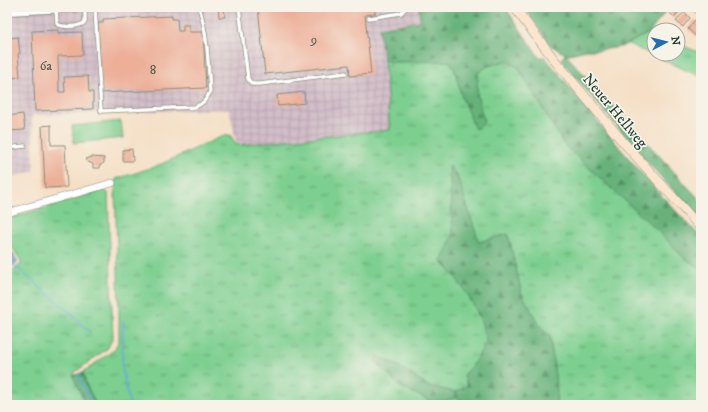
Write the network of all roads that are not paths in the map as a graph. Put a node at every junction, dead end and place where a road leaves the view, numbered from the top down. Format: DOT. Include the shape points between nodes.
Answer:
graph roads {
  1 [pos="85,7"];
  2 [pos="88,7"];
  3 [pos="95,7"];
  4 [pos="199,7"];
  5 [pos="239,7"];
  6 [pos="407,7"];
  7 [pos="514,7"];
  8 [pos="694,7"];
  9 [pos="40,8"];
  10 [pos="53,8"];
  11 [pos="7,11"];
  12 [pos="701,12"];
  13 [pos="370,18"];
  14 [pos="346,73"];
  15 [pos="25,146"];
  16 [pos="7,148"];
  17 [pos="112,183"];
  18 [pos="7,213"];
  19 [pos="701,228"];
  1 -- 2 [label="street"];
  1 -- 10 [label="street"];
  1 -- 10 [label="lane" via="85,22 82,25 61,26"];
  3 -- 4 [label="lane" via="100,111 195,107 202,104 210,92 207,40"];
  5 -- 14 [label="lane" via="248,79 252,84"];
  6 -- 13 [label="lane" via="401,13"];
  7 -- 19 [label="main road, Neuer Hellweg" via="624,143"];
  8 -- 12 [label="street"];
  9 -- 10 [label="street"];
  9 -- 11 [label="street"];
  15 -- 16 [label="lane"];
  17 -- 18 [label="street"];
}
